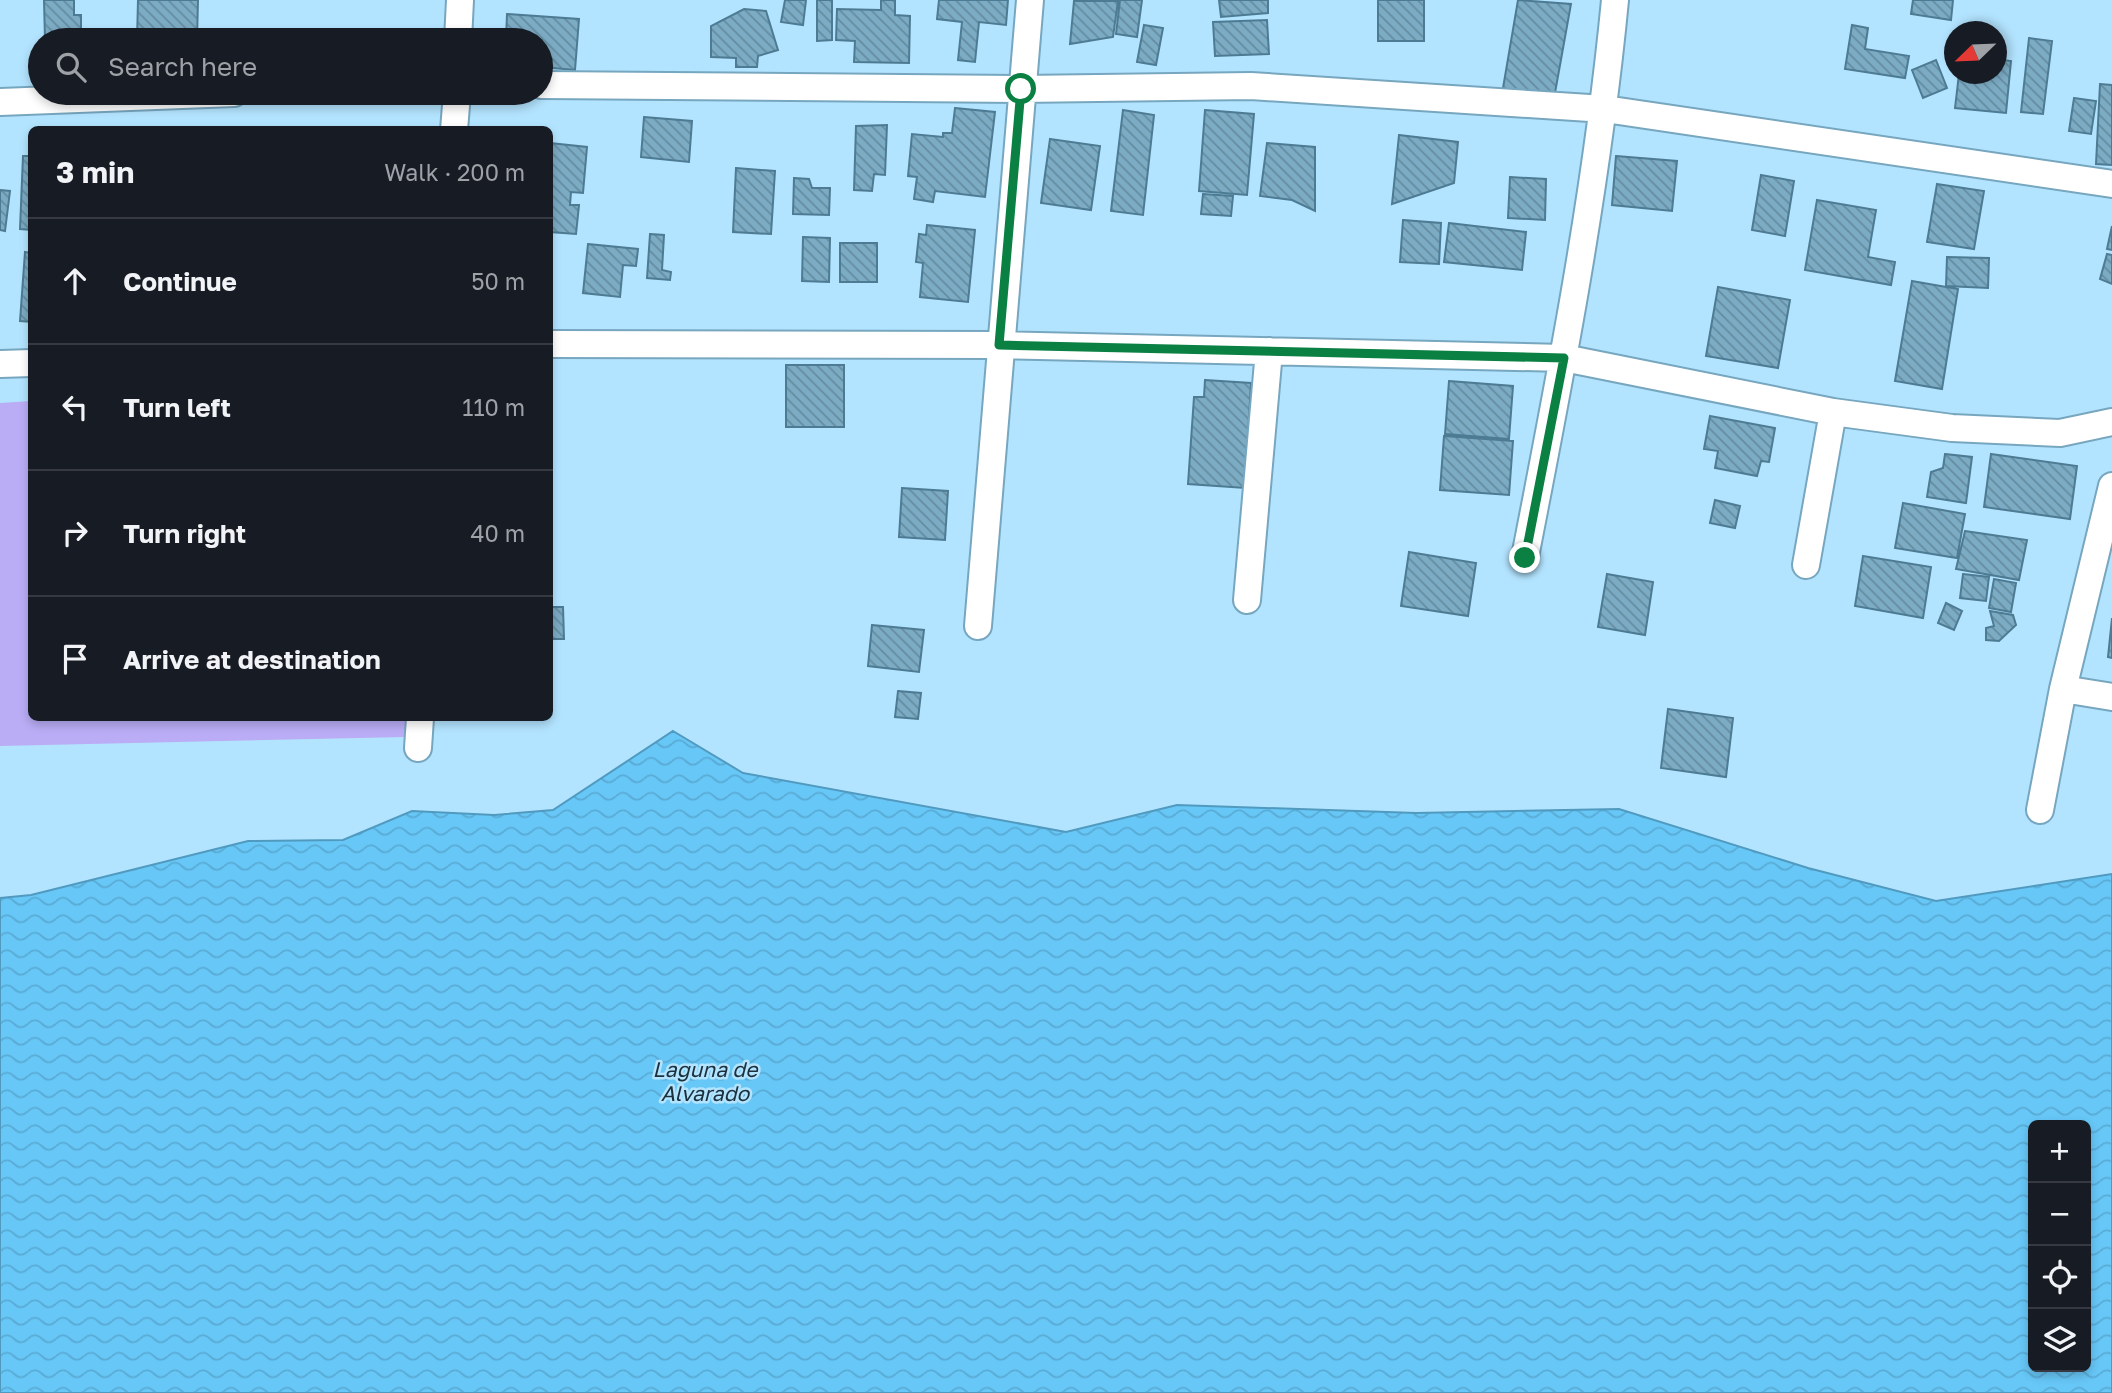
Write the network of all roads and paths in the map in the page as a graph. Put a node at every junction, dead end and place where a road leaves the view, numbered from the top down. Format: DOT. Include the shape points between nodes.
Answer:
graph roads {
  1 [pos="460,0"];
  2 [pos="1030,0"];
  3 [pos="1615,0"];
  4 [pos="459,28"];
  5 [pos="553,85"];
  6 [pos="1021,89"];
  7 [pos="28,101"];
  8 [pos="0,102"];
  9 [pos="456,105"];
  10 [pos="1605,109"];
  11 [pos="454,126"];
  12 [pos="2112,184"];
  13 [pos="553,344"];
  14 [pos="999,345"];
  15 [pos="1269,351"];
  16 [pos="1564,358"];
  17 [pos="28,363"];
  18 [pos="0,364"];
  19 [pos="1833,412"];
  20 [pos="2112,422"];
  21 [pos="2112,486"];
  22 [pos="1525,558"];
  23 [pos="1806,565"];
  24 [pos="1247,600"];
  25 [pos="978,626"];
  26 [pos="2063,690"];
  27 [pos="2112,697"];
  28 [pos="420,721"];
  29 [pos="418,748"];
  30 [pos="2040,810"];
  1 -- 4 [label="street"];
  2 -- 6 [label="street"];
  3 -- 10 [label="street"];
  5 -- 6 [label="street"];
  6 -- 10 [label="street" via="1251,86"];
  6 -- 14 [label="street"];
  7 -- 8 [label="street"];
  9 -- 11 [label="street"];
  10 -- 12 [label="street"];
  10 -- 16 [label="street"];
  13 -- 14 [label="street"];
  14 -- 15 [label="street"];
  14 -- 25 [label="street"];
  15 -- 16 [label="street"];
  15 -- 24 [label="street"];
  16 -- 19 [label="street"];
  16 -- 22 [label="street"];
  17 -- 18 [label="street"];
  19 -- 20 [label="street" via="1952,428 2060,433"];
  19 -- 23 [label="street"];
  21 -- 26 [label="street"];
  26 -- 27 [label="street"];
  26 -- 30 [label="street"];
  28 -- 29 [label="street"];
}
